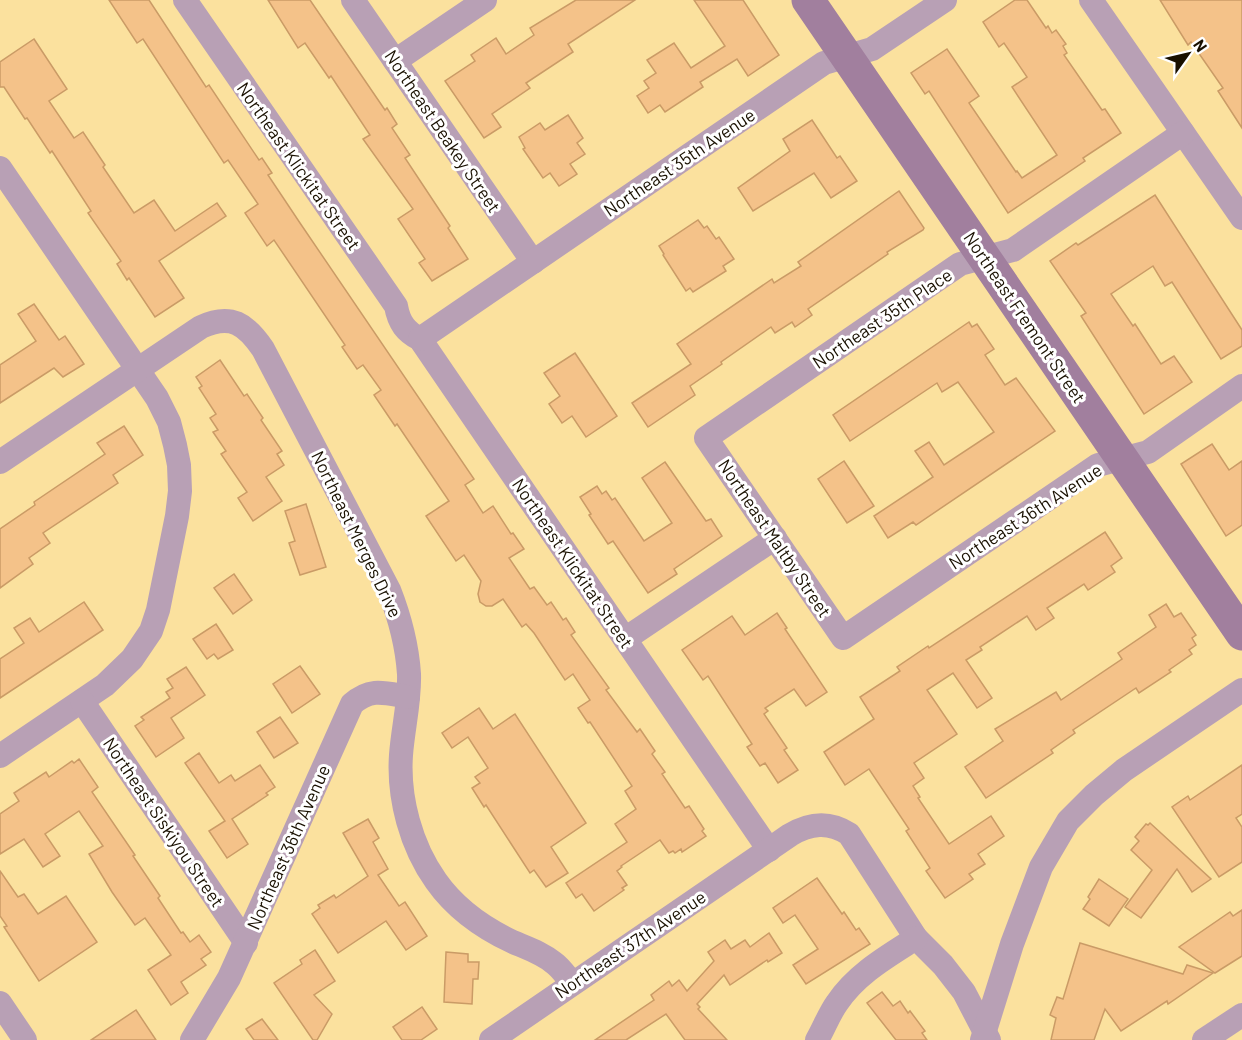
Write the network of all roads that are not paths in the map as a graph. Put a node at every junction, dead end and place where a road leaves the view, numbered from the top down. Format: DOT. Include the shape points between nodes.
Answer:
graph roads {
  1 [pos="184,0"];
  2 [pos="353,0"];
  3 [pos="485,0"];
  4 [pos="808,0"];
  5 [pos="945,0"];
  6 [pos="1091,0"];
  7 [pos="846,57"];
  8 [pos="395,61"];
  9 [pos="1184,133"];
  10 [pos="0,168"];
  11 [pos="1241,212"];
  12 [pos="984,258"];
  13 [pos="533,262"];
  14 [pos="420,339"];
  15 [pos="138,369"];
  16 [pos="1242,386"];
  17 [pos="706,438"];
  18 [pos="1121,459"];
  19 [pos="0,462"];
  20 [pos="775,538"];
  21 [pos="1242,634"];
  22 [pos="843,638"];
  23 [pos="626,639"];
  24 [pos="1242,690"];
  25 [pos="408,697"];
  26 [pos="82,701"];
  27 [pos="0,756"];
  28 [pos="769,850"];
  29 [pos="916,938"];
  30 [pos="246,943"];
  31 [pos="572,983"];
  32 [pos="0,1003"];
  33 [pos="1242,1015"];
  34 [pos="986,1037"];
  35 [pos="25,1040"];
  36 [pos="192,1040"];
  37 [pos="491,1040"];
  38 [pos="817,1040"];
  39 [pos="1204,1040"];
  1 -- 14 [label="street, Northeast Klickitat Street" via="396,306 398,319 408,333"];
  2 -- 8 [label="street, Northeast Beakey Street"];
  3 -- 8 [label="street"];
  4 -- 7 [label="main road, Northeast Fremont Street"];
  5 -- 7 [label="street, Northeast 35th Avenue" via="872,49"];
  6 -- 9 [label="street"];
  7 -- 12 [label="main road, Northeast Fremont Street"];
  7 -- 13 [label="street, Northeast 35th Avenue" via="824,63"];
  8 -- 13 [label="street, Northeast Beakey Street"];
  9 -- 11 [label="street"];
  9 -- 12 [label="street, Northeast 35th Place" via="1013,250"];
  10 -- 15 [label="street"];
  12 -- 17 [label="street, Northeast 35th Place" via="960,264"];
  12 -- 18 [label="main road, Northeast Fremont Street"];
  13 -- 14 [label="street, Northeast 35th Avenue"];
  14 -- 23 [label="street, Northeast Klickitat Street"];
  15 -- 19 [label="street"];
  15 -- 25 [label="street, Northeast Merges Drive" via="209,323 231,321 253,334 389,590 403,629"];
  15 -- 26 [label="street" via="169,422 179,465 177,516 151,631 117,675"];
  16 -- 18 [label="street, Northeast 36th Avenue" via="1148,452"];
  17 -- 20 [label="street, Northeast Maltby Street"];
  18 -- 21 [label="main road, Northeast Fremont Street"];
  18 -- 22 [label="street, Northeast 36th Avenue" via="1098,465"];
  20 -- 22 [label="street, Northeast Maltby Street"];
  20 -- 23 [label="street"];
  23 -- 28 [label="street, Northeast Klickitat Street"];
  24 -- 34 [label="street" via="1124,770 1068,821 1041,867 1012,945"];
  25 -- 30 [label="street, Northeast 36th Avenue" via="371,692 352,704"];
  25 -- 31 [label="street, Northeast Merges Drive" via="401,783 406,812 422,858 436,881 471,917 492,932 555,963"];
  26 -- 27 [label="street"];
  26 -- 30 [label="street, Northeast Siskiyou Street"];
  28 -- 29 [label="street" via="813,824 841,829 849,834"];
  28 -- 31 [label="street, Northeast 37th Avenue"];
  29 -- 34 [label="street" via="964,992"];
  29 -- 38 [label="street" via="851,986 837,1002"];
  30 -- 36 [label="street, Northeast 36th Avenue"];
  31 -- 37 [label="street, Northeast 37th Avenue"];
  32 -- 35 [label="street"];
  33 -- 39 [label="street"];
}
